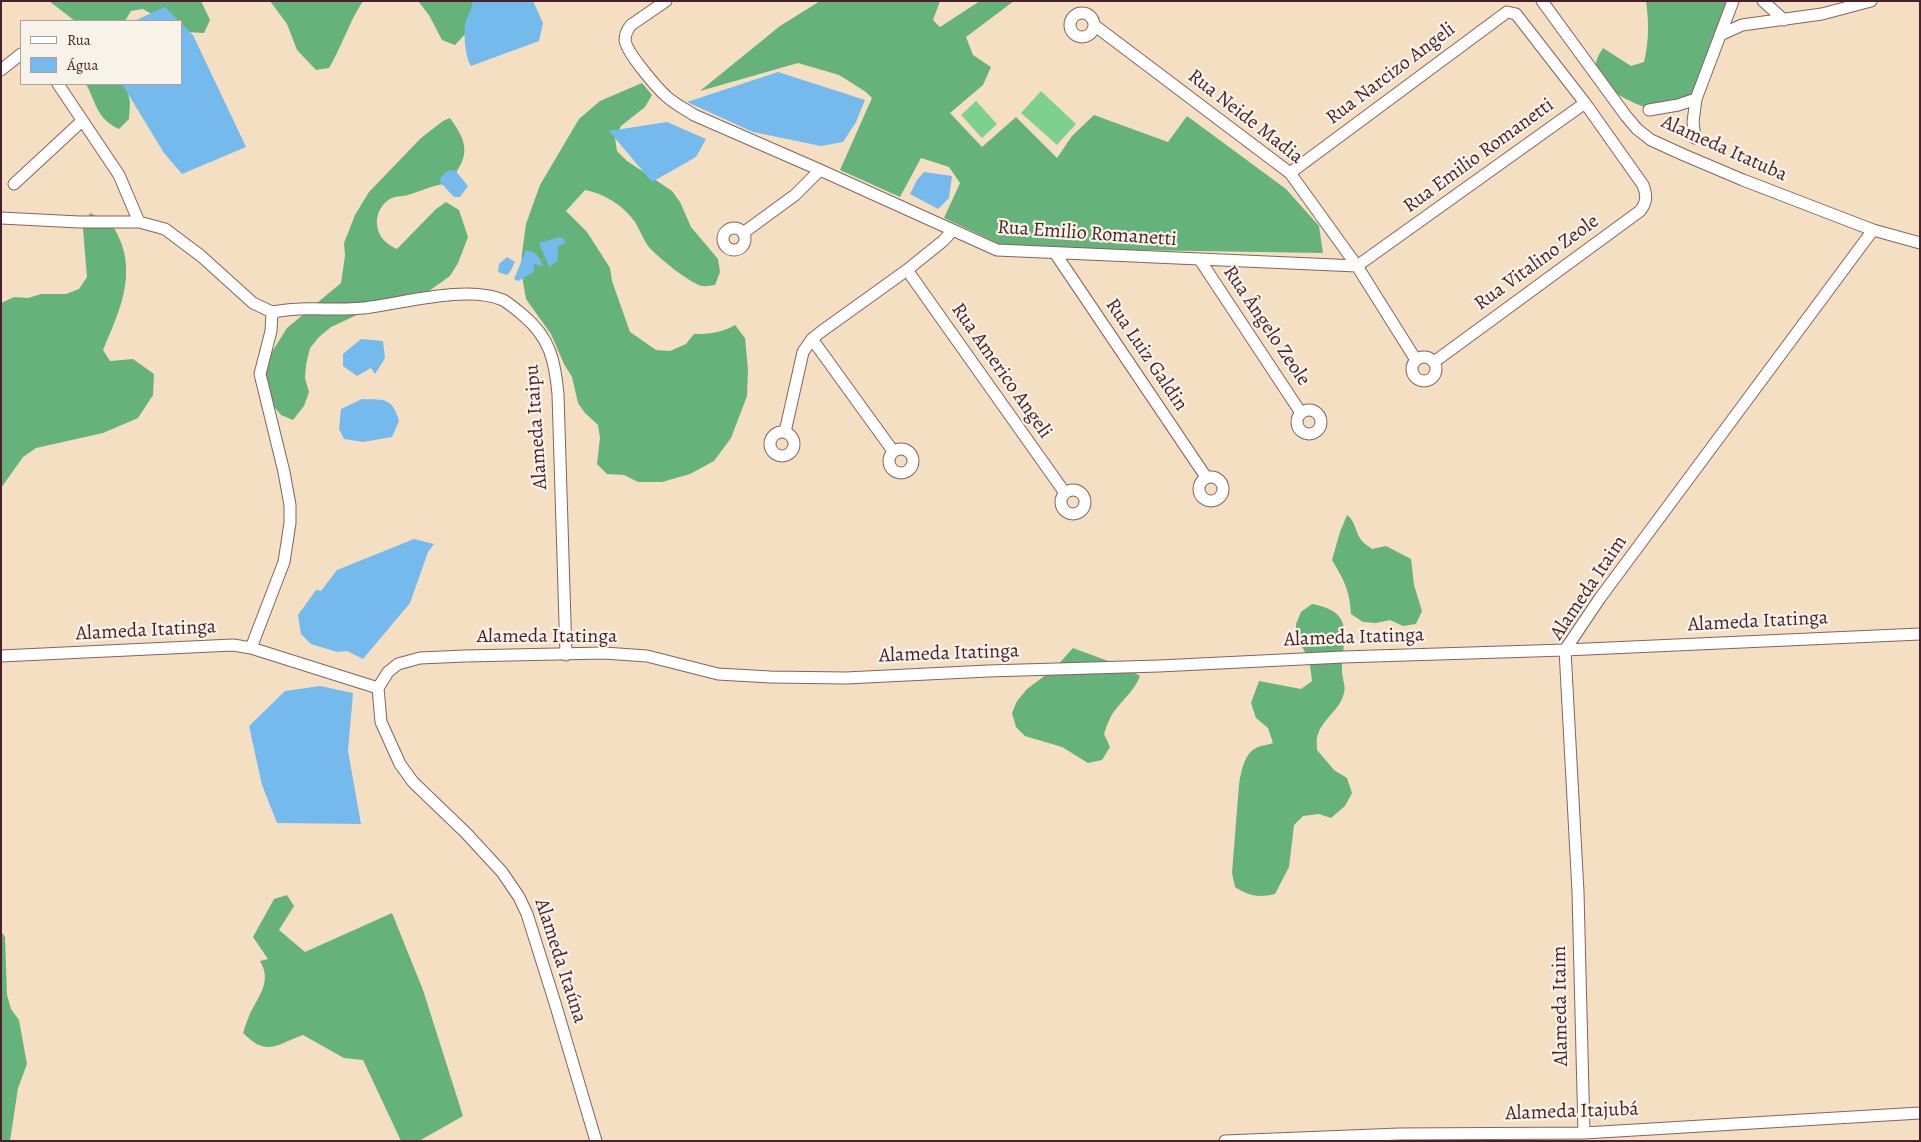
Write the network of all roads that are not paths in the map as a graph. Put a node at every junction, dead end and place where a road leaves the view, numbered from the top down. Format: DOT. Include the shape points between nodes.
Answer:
graph roads {
  1 [pos="666,1"];
  2 [pos="1542,1"];
  3 [pos="1732,1"];
  4 [pos="1763,1"];
  5 [pos="1871,1"];
  6 [pos="1784,20"];
  7 [pos="1094,25"];
  8 [pos="1720,35"];
  9 [pos="20,55"];
  10 [pos="1,70"];
  11 [pos="59,85"];
  12 [pos="1696,99"];
  13 [pos="1586,102"];
  14 [pos="1649,110"];
  15 [pos="82,121"];
  16 [pos="1694,138"];
  17 [pos="820,170"];
  18 [pos="1290,173"];
  19 [pos="14,184"];
  20 [pos="1,218"];
  21 [pos="139,222"];
  22 [pos="953,230"];
  23 [pos="1874,230"];
  24 [pos="743,233"];
  25 [pos="1920,243"];
  26 [pos="1055,253"];
  27 [pos="1200,260"];
  28 [pos="1357,266"];
  29 [pos="907,270"];
  30 [pos="272,312"];
  31 [pos="812,339"];
  32 [pos="1416,360"];
  33 [pos="1434,362"];
  34 [pos="1301,413"];
  35 [pos="785,432"];
  36 [pos="893,451"];
  37 [pos="1206,477"];
  38 [pos="1065,493"];
  39 [pos="1920,634"];
  40 [pos="251,648"];
  41 [pos="1565,650"];
  42 [pos="566,655"];
  43 [pos="1,656"];
  44 [pos="378,688"];
  45 [pos="1920,1113"];
  46 [pos="1584,1132"];
  47 [pos="596,1141"];
  48 [pos="1225,1141"];
  1 -- 17 [label="street, Rua Emilio Romanetti" via="631,25 625,40 643,69 666,96 694,115"];
  2 -- 23 [label="street, Alameda Itatuba" via="1626,116 1651,140 1743,180"];
  3 -- 8 [label="street"];
  4 -- 6 [label="street"];
  5 -- 6 [label="street"];
  6 -- 8 [label="street" via="1742,25"];
  7 -- 18 [label="street, Rua Neide Madia"];
  8 -- 12 [label="street"];
  9 -- 10 [label="street"];
  11 -- 15 [label="street"];
  12 -- 14 [label="street"];
  12 -- 16 [label="street"];
  13 -- 18 [label="street, Rua Narcizo Angeli" via="1516,14 1507,12"];
  13 -- 28 [label="street, Rua Emilio Romanetti"];
  13 -- 33 [label="street, Rua Vitalino Zeole" via="1643,185 1647,198 1645,205"];
  15 -- 19 [label="street"];
  15 -- 21 [label="street" via="119,176"];
  17 -- 22 [label="street, Rua Emilio Romanetti"];
  17 -- 24 [label="street" via="795,195"];
  18 -- 28 [label="street, Rua Neide Madia"];
  20 -- 21 [label="street"];
  21 -- 30 [label="street" via="173,233 247,298"];
  22 -- 26 [label="street, Rua Emilio Romanetti" via="997,250"];
  22 -- 29 [label="street"];
  23 -- 25 [label="street, Alameda Itatuba"];
  23 -- 41 [label="street, Alameda Itaim" via="1600,598"];
  26 -- 27 [label="street, Rua Emilio Romanetti"];
  26 -- 37 [label="street, Rua Luiz Galdin"];
  27 -- 28 [label="street, Rua Emilio Romanetti"];
  27 -- 34 [label="street, Rua Ângelo Zeole"];
  28 -- 32 [label="street, Rua Neide Madia"];
  29 -- 31 [label="street"];
  29 -- 38 [label="street, Rua Americo Angeli"];
  30 -- 40 [label="street" via="260,374 284,472 290,523 284,562"];
  30 -- 42 [label="street, Alameda Itaipu" via="298,308 370,308 472,294 504,300 536,326 548,344 556,370"];
  31 -- 35 [label="street" via="800,360"];
  31 -- 36 [label="street"];
  32 -- 33 [label="street" via="1423,357"];
  32 -- 33 [label="street, Rua Vitalino Zeole" via="1412,375 1422,382 1435,374"];
  39 -- 41 [label="street, Alameda Itatinga"];
  40 -- 43 [label="street, Alameda Itatinga" via="232,645"];
  40 -- 44 [label="street, Alameda Itatinga"];
  41 -- 42 [label="street, Alameda Itatinga" via="846,678 718,674 647,656"];
  41 -- 46 [label="street, Alameda Itaim" via="1578,892"];
  42 -- 44 [label="street, Alameda Itatinga" via="465,656 406,661 388,672"];
  44 -- 47 [label="street, Alameda Itaúna" via="381,722 400,764 413,782 502,872 519,897 547,976"];
  45 -- 46 [label="street, Alameda Itajubá"];
  46 -- 48 [label="street, Alameda Itajubá" via="1399,1134"];
}
